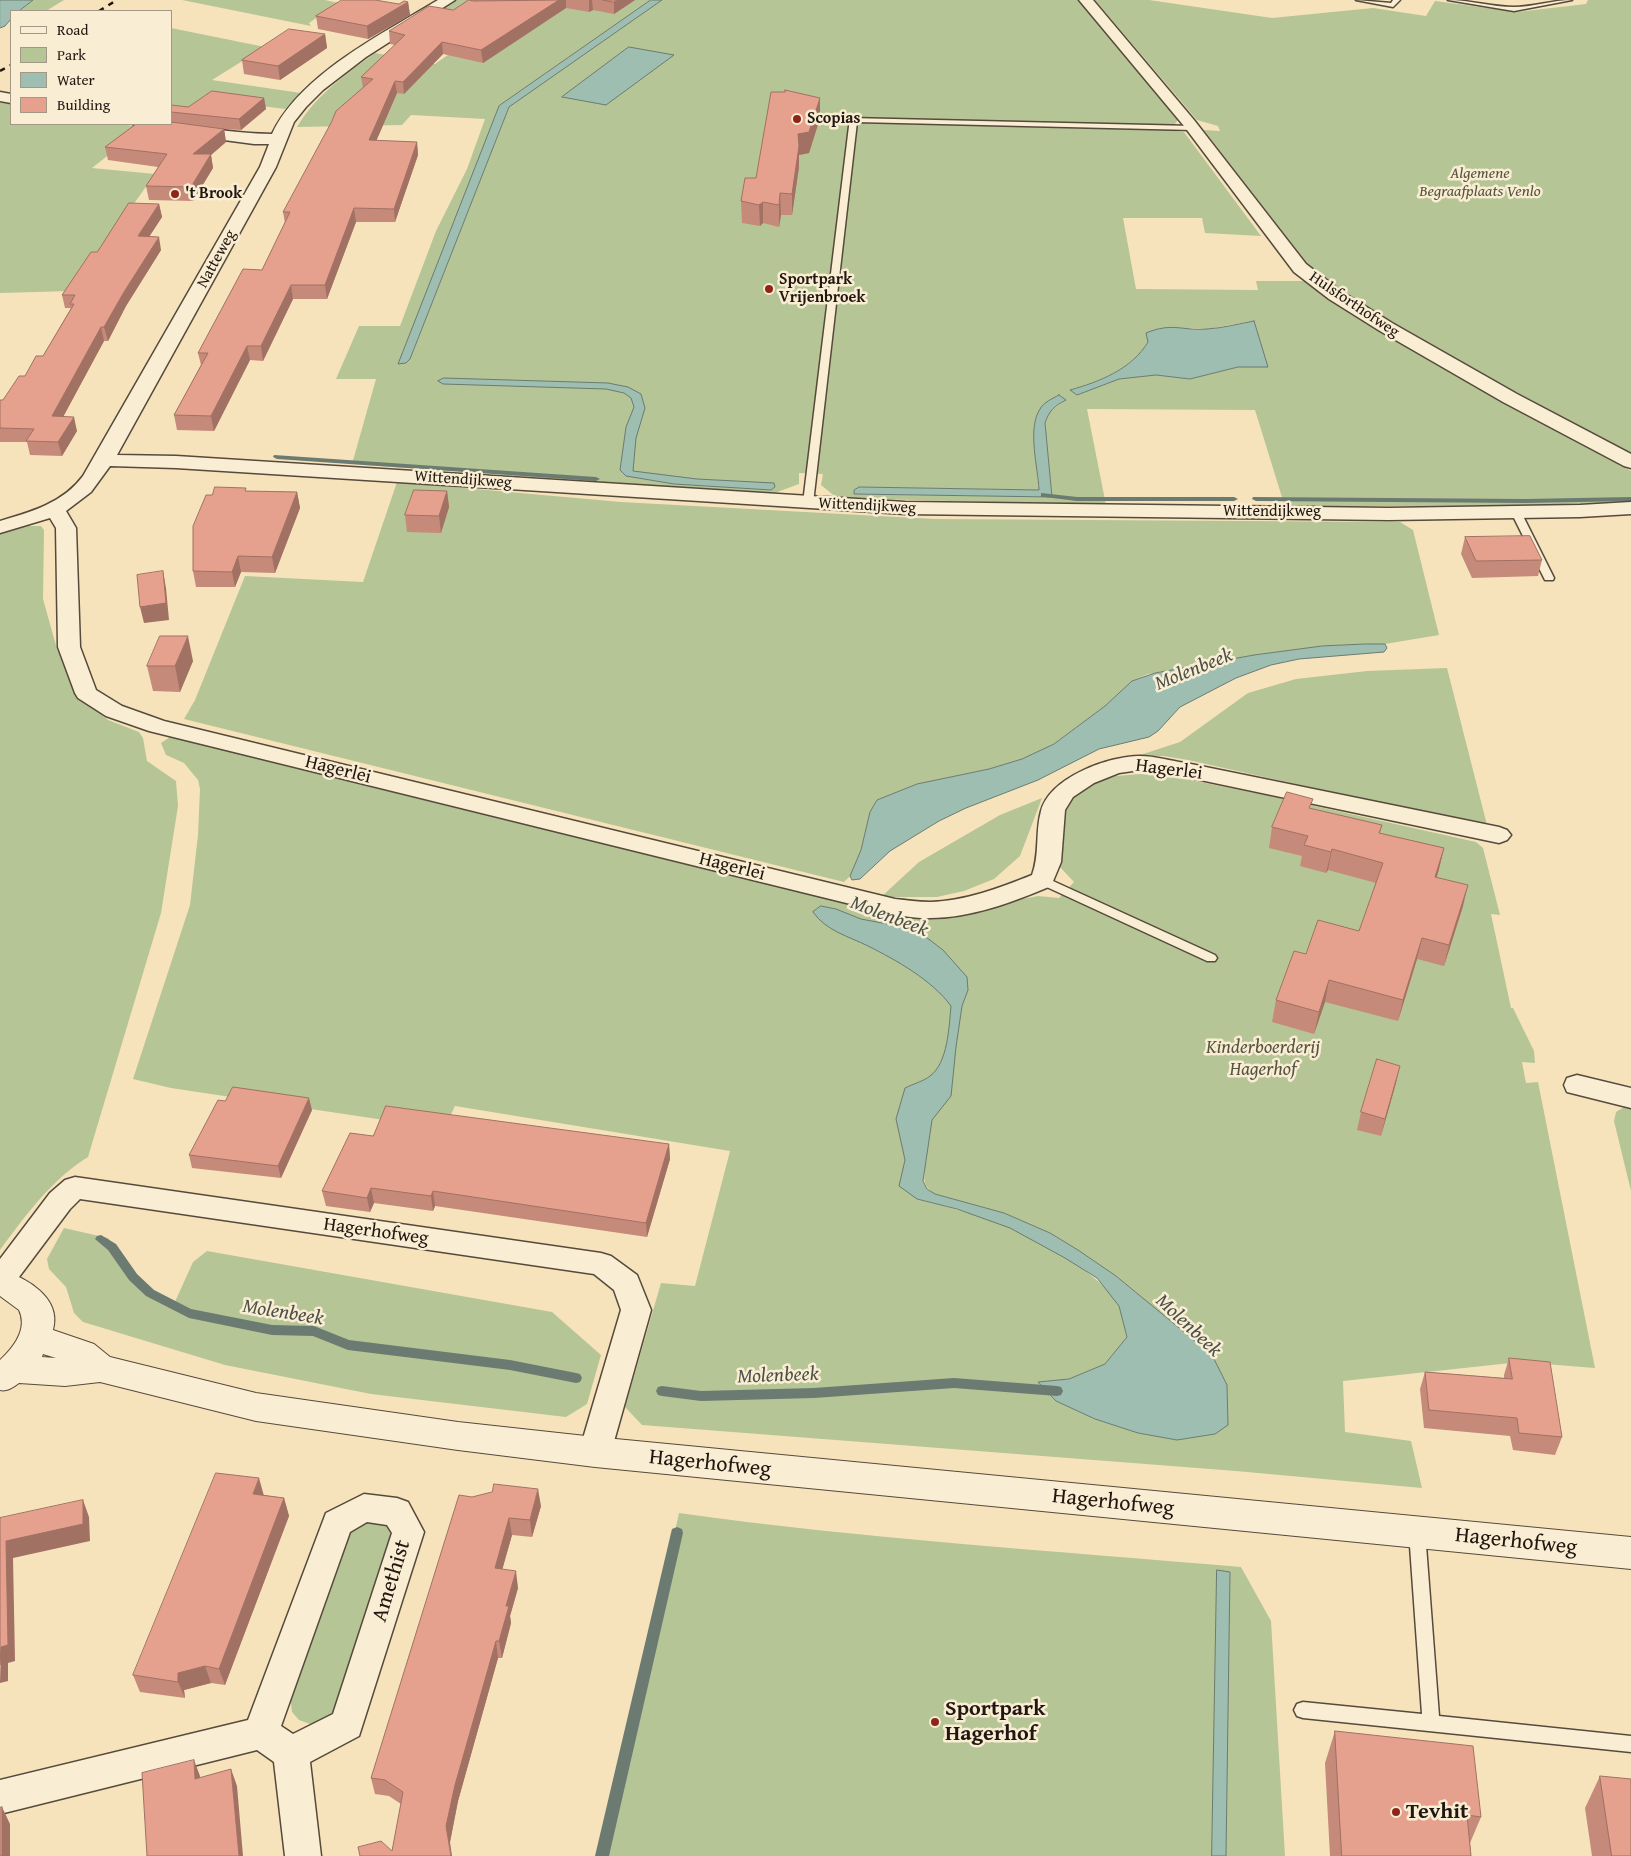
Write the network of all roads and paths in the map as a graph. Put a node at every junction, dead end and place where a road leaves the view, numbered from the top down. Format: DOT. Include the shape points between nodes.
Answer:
graph roads {
  1 [pos="448,0"];
  2 [pos="1086,0"];
  3 [pos="1359,0"];
  4 [pos="1397,0"];
  5 [pos="1451,0"];
  6 [pos="1569,0"];
  7 [pos="148,125"];
  8 [pos="1193,128"];
  9 [pos="279,139"];
  10 [pos="104,460"];
  11 [pos="1631,462"];
  12 [pos="808,503"];
  13 [pos="54,508"];
  14 [pos="1631,508"];
  15 [pos="1516,512"];
  16 [pos="0,527"];
  17 [pos="1549,578"];
  18 [pos="1499,835"];
  19 [pos="1042,880"];
  20 [pos="1211,958"];
  21 [pos="1577,1085"];
  22 [pos="1631,1098"];
  23 [pos="6,1276"];
  24 [pos="36,1338"];
  25 [pos="100,1368"];
  26 [pos="7,1374"];
  27 [pos="596,1452"];
  28 [pos="1417,1532"];
  29 [pos="1631,1554"];
  30 [pos="1303,1710"];
  31 [pos="1432,1723"];
  32 [pos="260,1733"];
  33 [pos="1631,1744"];
  34 [pos="291,1753"];
  35 [pos="0,1797"];
  36 [pos="303,1856"];
  1 -- 9 [label="street, Natteweg" via="332,75 300,104 286,122"];
  2 -- 8 [label="street, Hulsforthofweg"];
  3 -- 4 [label="lane" via="1393,5"];
  5 -- 6 [label="lane" via="1514,9"];
  7 -- 9 [label="street" via="254,139"];
  8 -- 11 [label="street, Hulsforthofweg" via="1300,268 1335,295 1510,398"];
  8 -- 12 [label="lane" via="853,120"];
  9 -- 10 [label="street, Natteweg" via="268,167"];
  10 -- 12 [label="street, Wittendijkweg"];
  10 -- 13 [label="street, Natteweg" via="82,490"];
  12 -- 15 [label="street, Wittendijkweg" via="1032,510 1389,514"];
  13 -- 16 [label="street, Natteweg"];
  13 -- 19 [label="street, Hagerlei" via="66,528 70,647 86,693 114,711 157,726 895,907 942,909 1001,895"];
  14 -- 15 [label="street, Wittendijkweg"];
  15 -- 17 [label="lane"];
  18 -- 19 [label="street, Hagerlei" via="1140,763 1114,766 1064,792 1053,810 1049,862"];
  19 -- 20 [label="lane"];
  21 -- 22 [label="street"];
  23 -- 24 [label="street" via="29,1298 36,1310 39,1324"];
  23 -- 27 [label="street, Hagerhofweg" via="28,1270 47,1218 75,1188 601,1264 627,1283 636,1310"];
  24 -- 25 [label="street, Hagerhofweg" via="82,1353"];
  24 -- 26 [label="street" via="30,1350"];
  25 -- 26 [label="street, Hagerhofweg"];
  25 -- 27 [label="street, Hagerhofweg" via="256,1407"];
  27 -- 28 [label="street, Hagerhofweg"];
  28 -- 29 [label="street, Hagerhofweg"];
  28 -- 31 [label="lane"];
  30 -- 31 [label="lane"];
  31 -- 33 [label="lane"];
  32 -- 34 [label="street"];
  32 -- 34 [label="street, Amethist" via="337,1523 364,1508 398,1512 408,1532 347,1725"];
  32 -- 35 [label="street"];
  34 -- 36 [label="street"];
}
